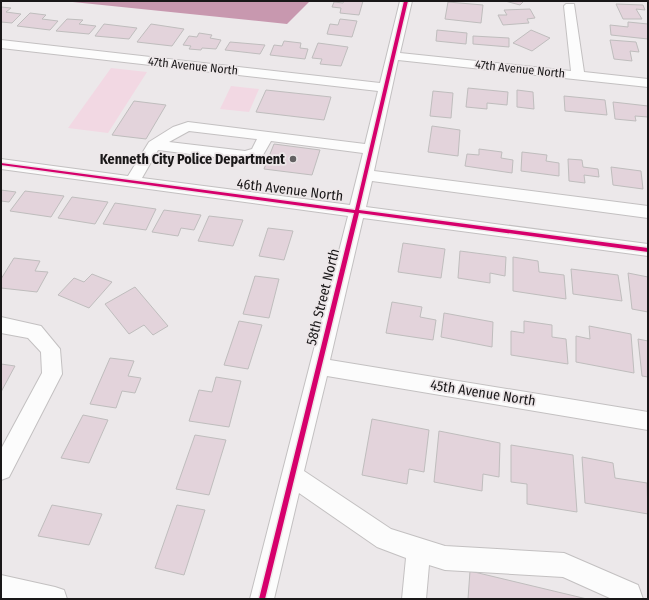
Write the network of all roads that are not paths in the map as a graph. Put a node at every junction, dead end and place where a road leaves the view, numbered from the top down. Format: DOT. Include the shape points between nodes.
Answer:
graph roads {
  1 [pos="406,1"];
  2 [pos="570,6"];
  3 [pos="1,44"];
  4 [pos="393,56"];
  5 [pos="578,75"];
  6 [pos="648,83"];
  7 [pos="385,88"];
  8 [pos="266,136"];
  9 [pos="154,145"];
  10 [pos="371,149"];
  11 [pos="1,164"];
  12 [pos="365,175"];
  13 [pos="132,181"];
  14 [pos="357,210"];
  15 [pos="648,212"];
  16 [pos="648,250"];
  17 [pos="1,325"];
  18 [pos="319,366"];
  19 [pos="648,421"];
  20 [pos="1,470"];
  21 [pos="292,475"];
  22 [pos="418,550"];
  23 [pos="1,587"];
  24 [pos="55,599"];
  25 [pos="262,599"];
  26 [pos="414,599"];
  27 [pos="632,599"];
  1 -- 4 [label="street, 58th Street North"];
  2 -- 5 [label="street"];
  3 -- 7 [label="street, 47th Avenue North"];
  4 -- 5 [label="street, 47th Avenue North"];
  4 -- 7 [label="street, 58th Street North"];
  5 -- 6 [label="street, 47th Avenue North"];
  7 -- 10 [label="street, 58th Street North"];
  8 -- 9 [label="street" via="188,126"];
  8 -- 9 [label="street" via="258,152 246,156"];
  8 -- 10 [label="street"];
  9 -- 13 [label="street"];
  10 -- 12 [label="street, 58th Street North"];
  11 -- 13 [label="street, 46th Avenue North"];
  12 -- 14 [label="street, 58th Street North"];
  12 -- 15 [label="street"];
  13 -- 14 [label="street, 46th Avenue North"];
  14 -- 16 [label="street, 46th Avenue North"];
  14 -- 18 [label="street, 58th Street North"];
  17 -- 20 [label="street" via="34,331 50,349 52,374"];
  18 -- 19 [label="street, 45th Avenue North"];
  18 -- 21 [label="street, 58th Street North"];
  21 -- 22 [label="street" via="384,539"];
  21 -- 25 [label="street, 58th Street North"];
  22 -- 26 [label="street"];
  22 -- 27 [label="street" via="446,558 564,565 629,594"];
  23 -- 24 [label="street"];
}
